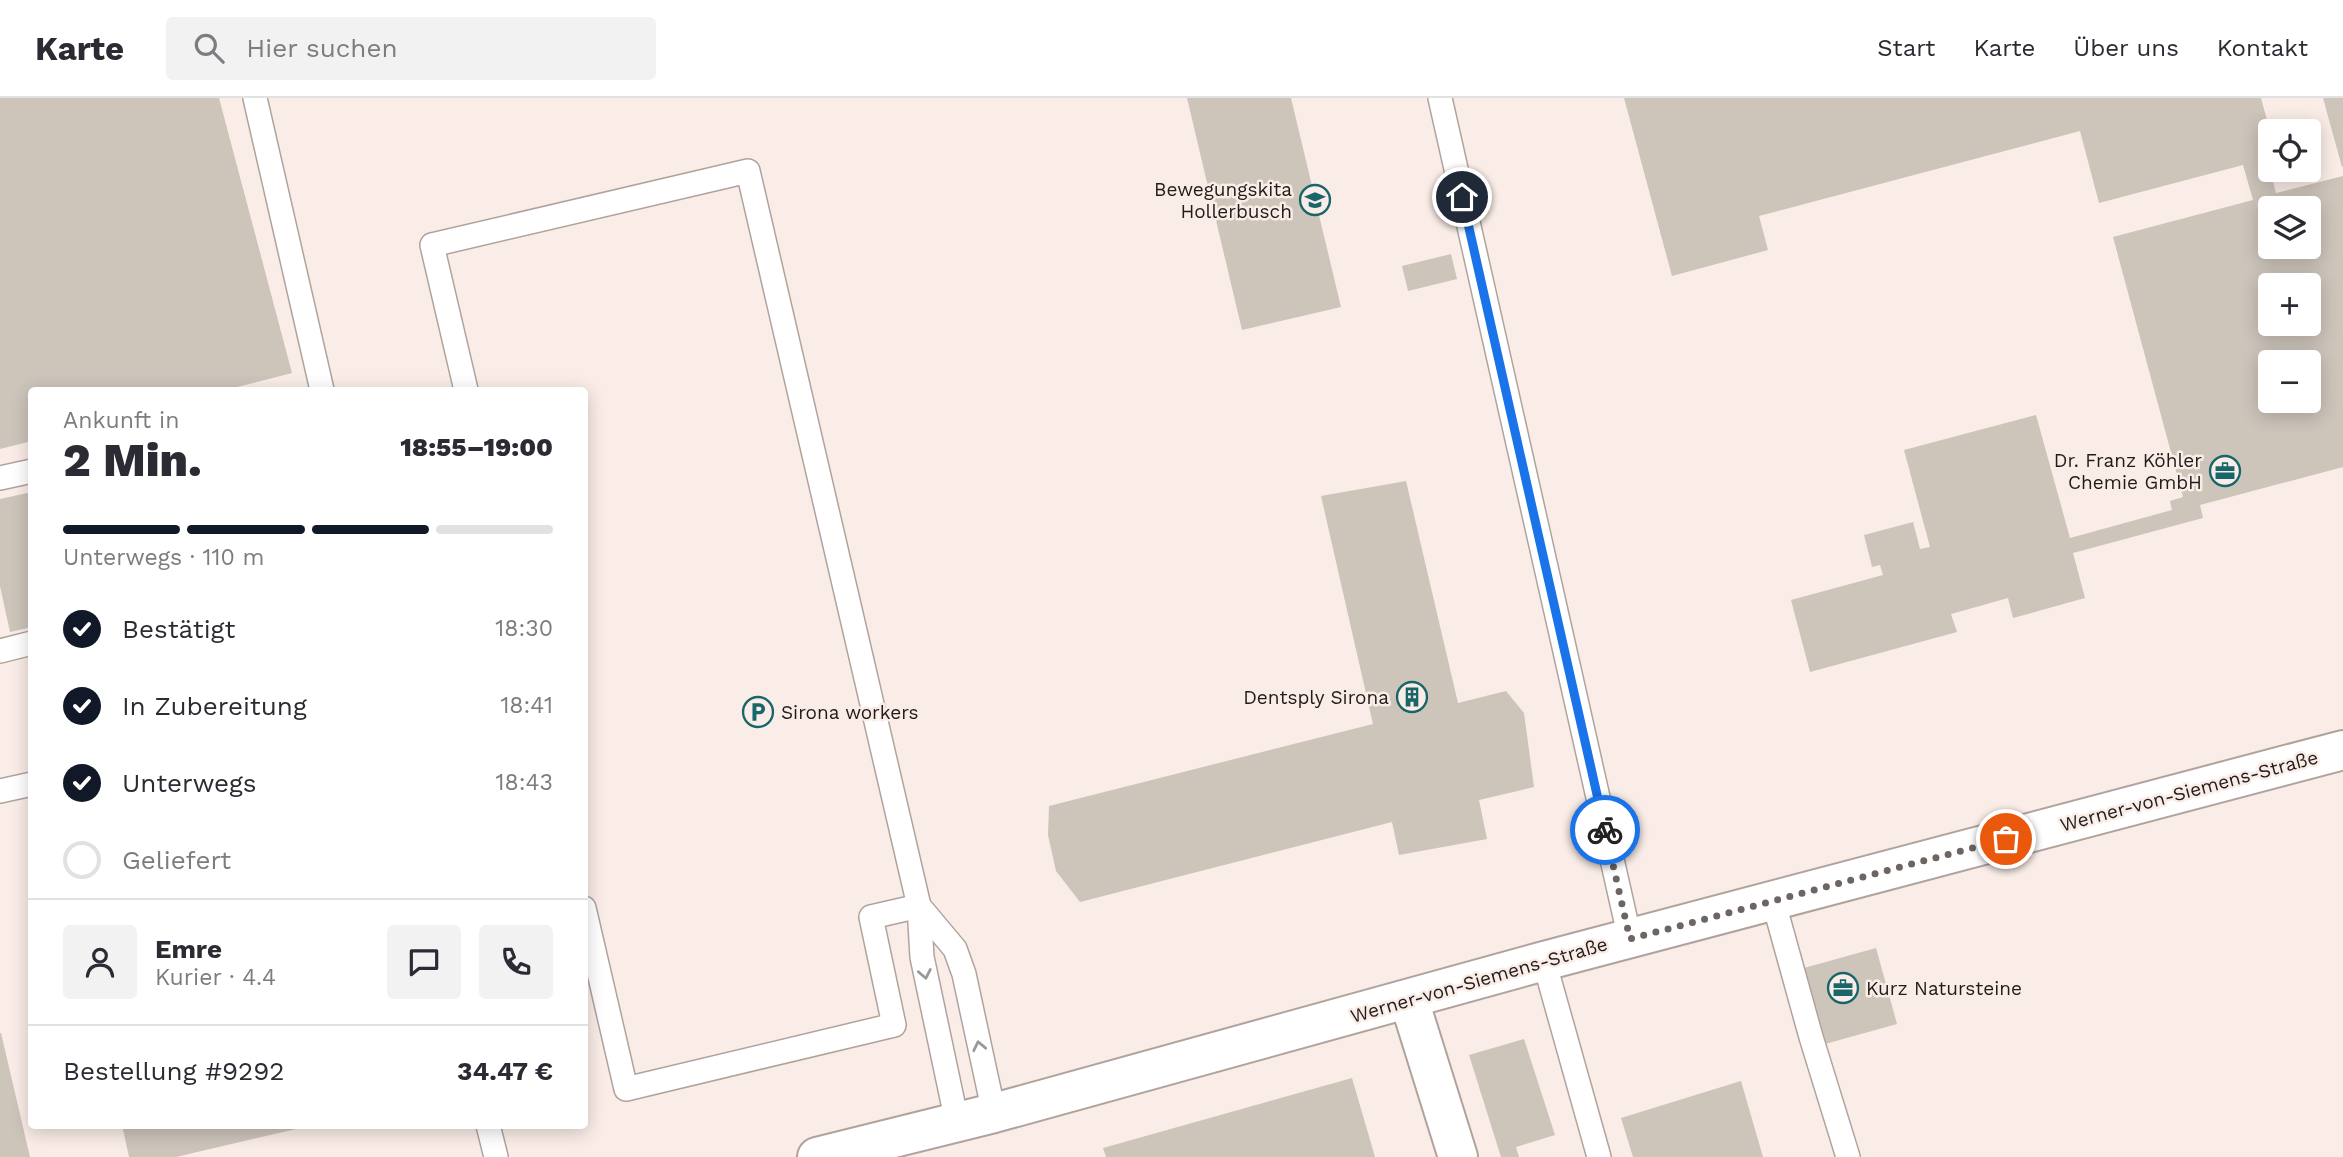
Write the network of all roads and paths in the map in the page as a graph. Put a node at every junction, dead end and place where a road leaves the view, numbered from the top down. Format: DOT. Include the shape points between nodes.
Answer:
graph roads {
  1 [pos="256,98"];
  2 [pos="1440,98"];
  3 [pos="321,387"];
  4 [pos="465,387"];
  5 [pos="28,472"];
  6 [pos="0,478"];
  7 [pos="28,644"];
  8 [pos="0,651"];
  9 [pos="2343,750"];
  10 [pos="28,785"];
  11 [pos="0,791"];
  12 [pos="1773,900"];
  13 [pos="919,906"];
  14 [pos="588,925"];
  15 [pos="1630,939"];
  16 [pos="1544,961"];
  17 [pos="1409,1000"];
  18 [pos="994,1113"];
  19 [pos="957,1122"];
  20 [pos="489,1129"];
  21 [pos="496,1157"];
  22 [pos="817,1157"];
  23 [pos="1458,1157"];
  24 [pos="1599,1157"];
  25 [pos="1848,1157"];
  1 -- 3 [label="lane"];
  2 -- 15 [label="lane"];
  4 -- 13 [label="lane" via="432,245 748,172"];
  5 -- 6 [label="lane"];
  7 -- 8 [label="lane"];
  9 -- 12 [label="street, Werner-von-Siemens-Straße"];
  10 -- 11 [label="lane"];
  12 -- 15 [label="street, Werner-von-Siemens-Straße"];
  12 -- 25 [label="lane"];
  13 -- 14 [label="lane" via="872,917 894,1025 626,1089"];
  18 -- 13 [label="lane, one-way" via="964,974 954,948"];
  13 -- 19 [label="lane, one-way" via="922,957"];
  15 -- 16 [label="street, Werner-von-Siemens-Straße"];
  16 -- 17 [label="street, Werner-von-Siemens-Straße"];
  16 -- 24 [label="lane"];
  17 -- 18 [label="street, Werner-von-Siemens-Straße"];
  17 -- 23 [label="street"];
  18 -- 19 [label="street, Werner-von-Siemens-Straße"];
  19 -- 22 [label="street, Werner-von-Siemens-Straße"];
  20 -- 21 [label="lane"];
}
